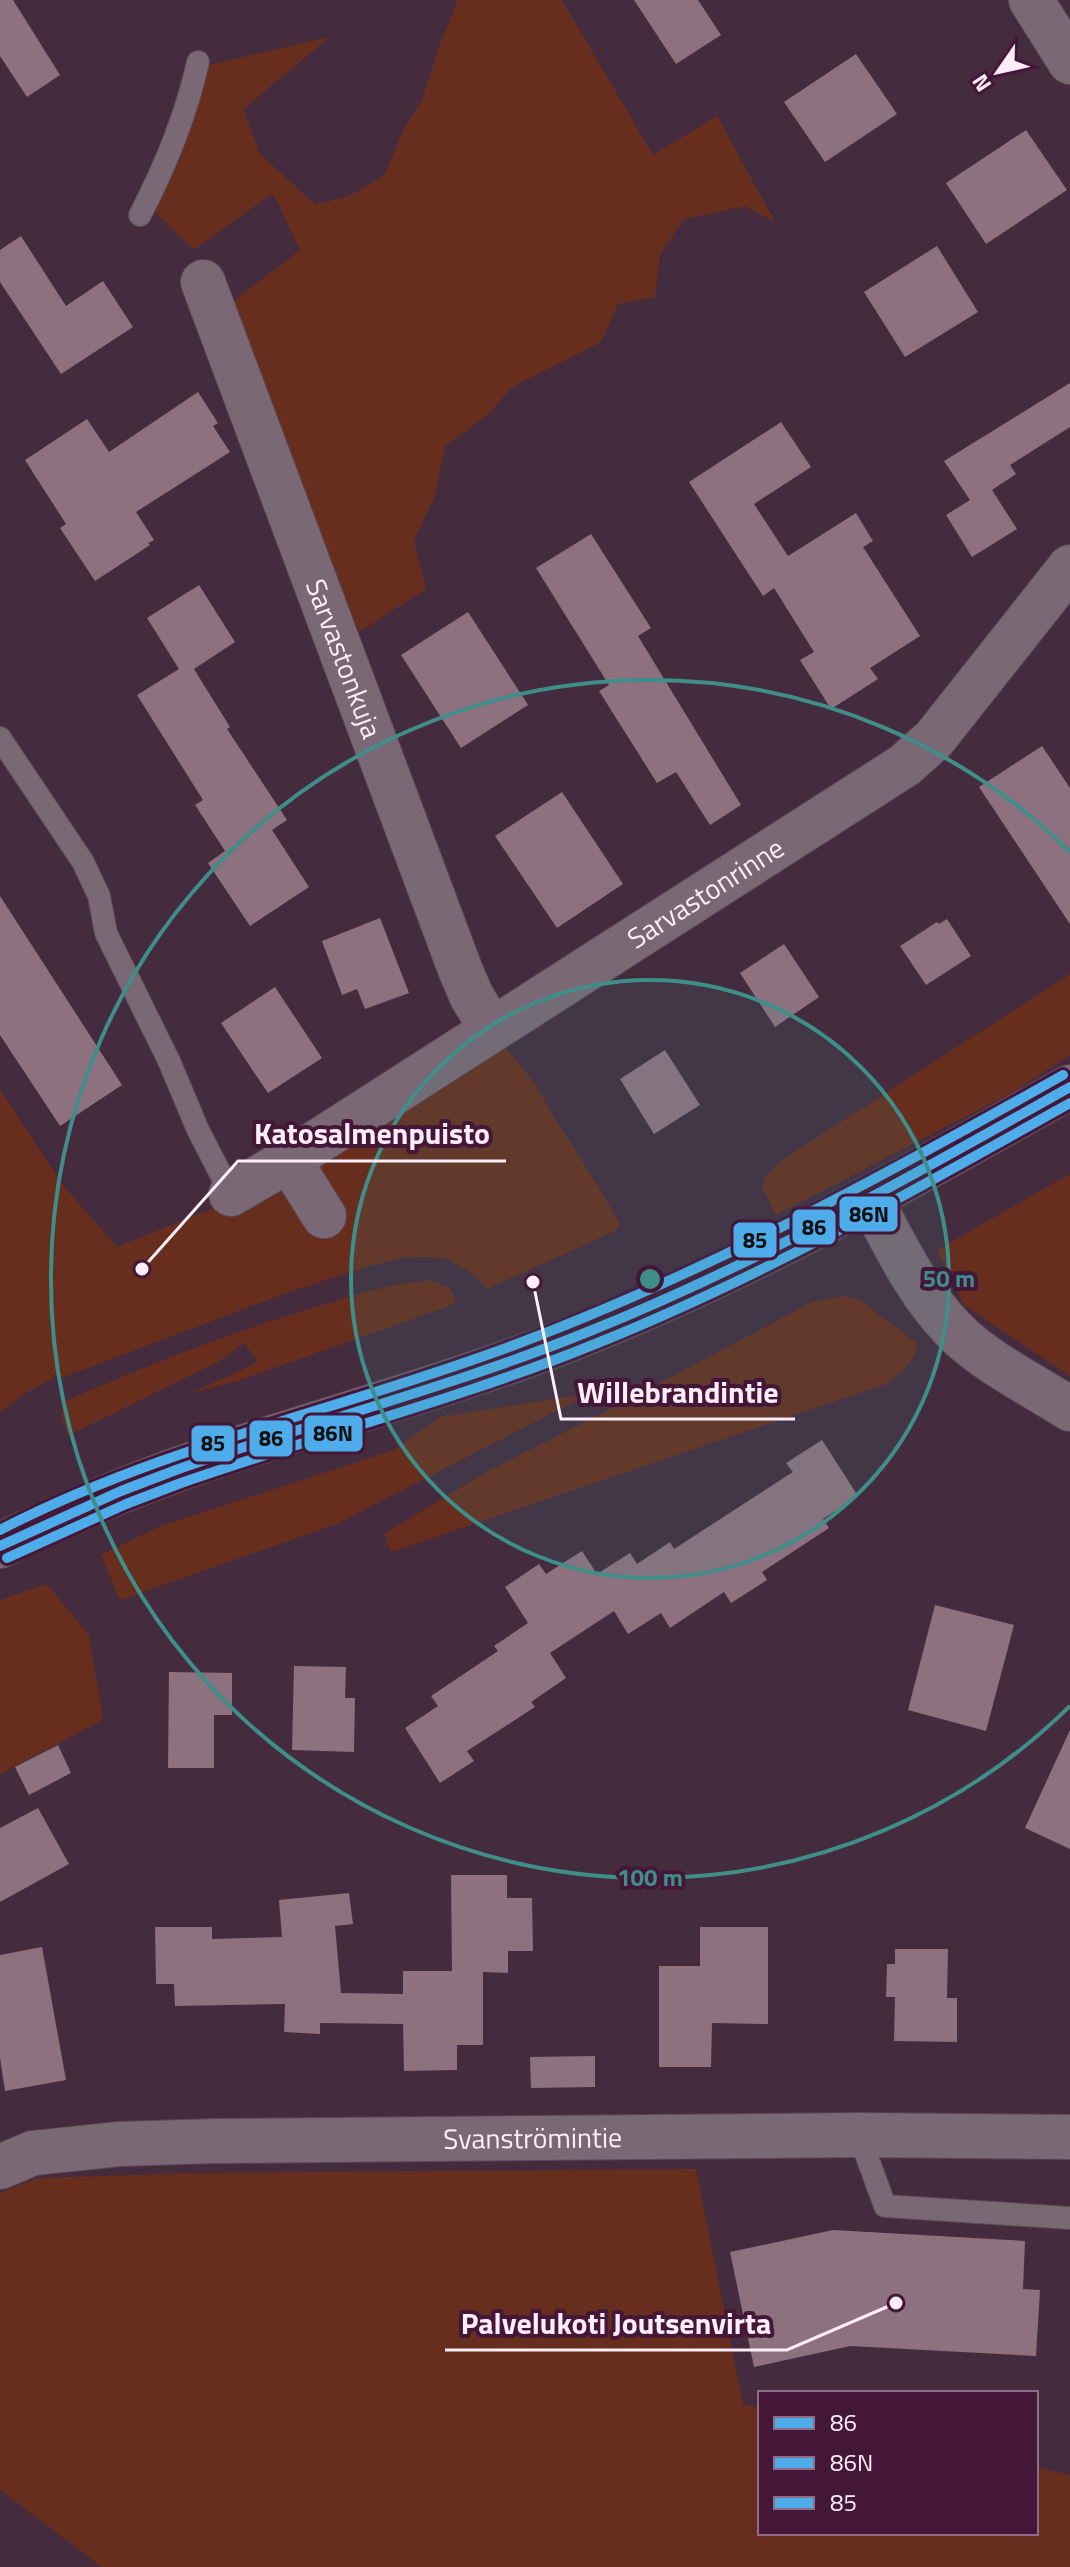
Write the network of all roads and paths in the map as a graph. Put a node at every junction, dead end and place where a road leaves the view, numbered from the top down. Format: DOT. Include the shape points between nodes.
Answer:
graph roads {
  1 [pos="1031,0"];
  2 [pos="198,62"];
  3 [pos="1070,62"];
  4 [pos="140,215"];
  5 [pos="203,282"];
  6 [pos="1070,567"];
  7 [pos="0,738"];
  8 [pos="492,1029"];
  9 [pos="1070,1087"];
  10 [pos="289,1160"];
  11 [pos="231,1194"];
  12 [pos="871,1200"];
  13 [pos="324,1216"];
  14 [pos="1070,1409"];
  15 [pos="0,1546"];
  16 [pos="859,2135"];
  17 [pos="1070,2137"];
  18 [pos="0,2167"];
  19 [pos="1070,2218"];
  1 -- 3 [label="street"];
  2 -- 4 [label="lane" via="165,167"];
  5 -- 8 [label="street, Sarvastonkuja" via="460,969"];
  6 -- 8 [label="street, Sarvastonrinne" via="934,739 905,765"];
  7 -- 11 [label="lane" via="83,862 99,896 106,933"];
  8 -- 10 [label="street, Sarvastonrinne"];
  9 -- 12 [label="street"];
  10 -- 11 [label="street, Sarvastonrinne"];
  10 -- 13 [label="street"];
  12 -- 14 [label="street" via="926,1298 954,1331"];
  12 -- 15 [label="street" via="691,1289 579,1336 195,1463 102,1498"];
  16 -- 17 [label="street, Svanströmintie"];
  16 -- 18 [label="street, Svanströmintie" via="119,2144 33,2153"];
  16 -- 19 [label="lane" via="885,2206"];
}
